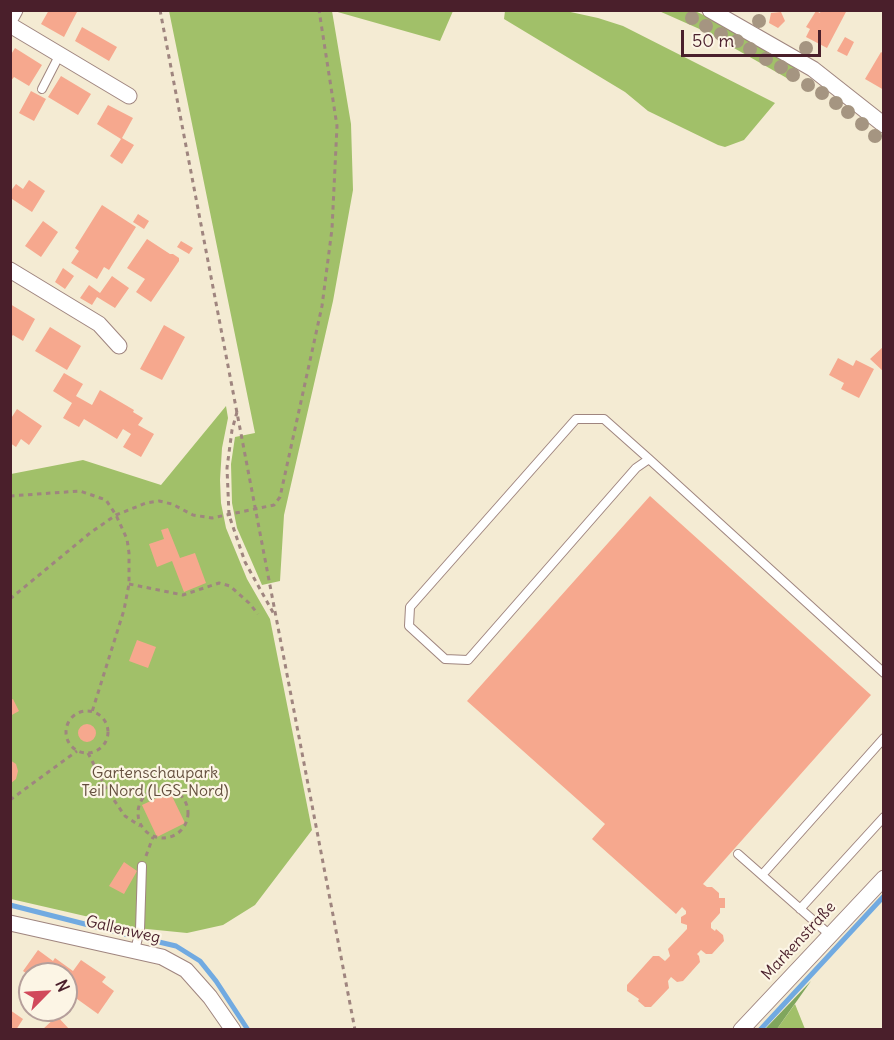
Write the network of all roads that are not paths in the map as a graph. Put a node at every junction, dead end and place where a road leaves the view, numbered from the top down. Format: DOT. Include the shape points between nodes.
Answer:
graph roads {
  1 [pos="15,10"];
  2 [pos="710,10"];
  3 [pos="10,19"];
  4 [pos="10,25"];
  5 [pos="60,54"];
  6 [pos="42,89"];
  7 [pos="129,96"];
  8 [pos="884,125"];
  9 [pos="10,270"];
  10 [pos="119,346"];
  11 [pos="649,459"];
  12 [pos="884,673"];
  13 [pos="884,738"];
  14 [pos="884,817"];
  15 [pos="738,854"];
  16 [pos="142,866"];
  17 [pos="762,875"];
  18 [pos="884,878"];
  19 [pos="800,909"];
  20 [pos="10,923"];
  21 [pos="830,935"];
  22 [pos="135,951"];
  23 [pos="233,1029"];
  24 [pos="741,1029"];
  1 -- 3 [label="street"];
  2 -- 8 [label="street" via="813,69"];
  4 -- 5 [label="street"];
  5 -- 6 [label="lane"];
  5 -- 7 [label="street"];
  9 -- 10 [label="street" via="99,324"];
  11 -- 11 [label="lane" via="604,419 576,419 410,607 409,626 445,659 468,660 636,468"];
  11 -- 12 [label="lane"];
  13 -- 17 [label="lane"];
  14 -- 19 [label="lane"];
  15 -- 17 [label="lane"];
  16 -- 22 [label="lane" via="140,930"];
  17 -- 19 [label="lane"];
  18 -- 21 [label="street, Markenstraße"];
  19 -- 21 [label="lane"];
  20 -- 22 [label="street, Gallenweg"];
  21 -- 24 [label="street, Markenstraße"];
  22 -- 23 [label="street, Gallenweg" via="162,957 186,970"];
}
